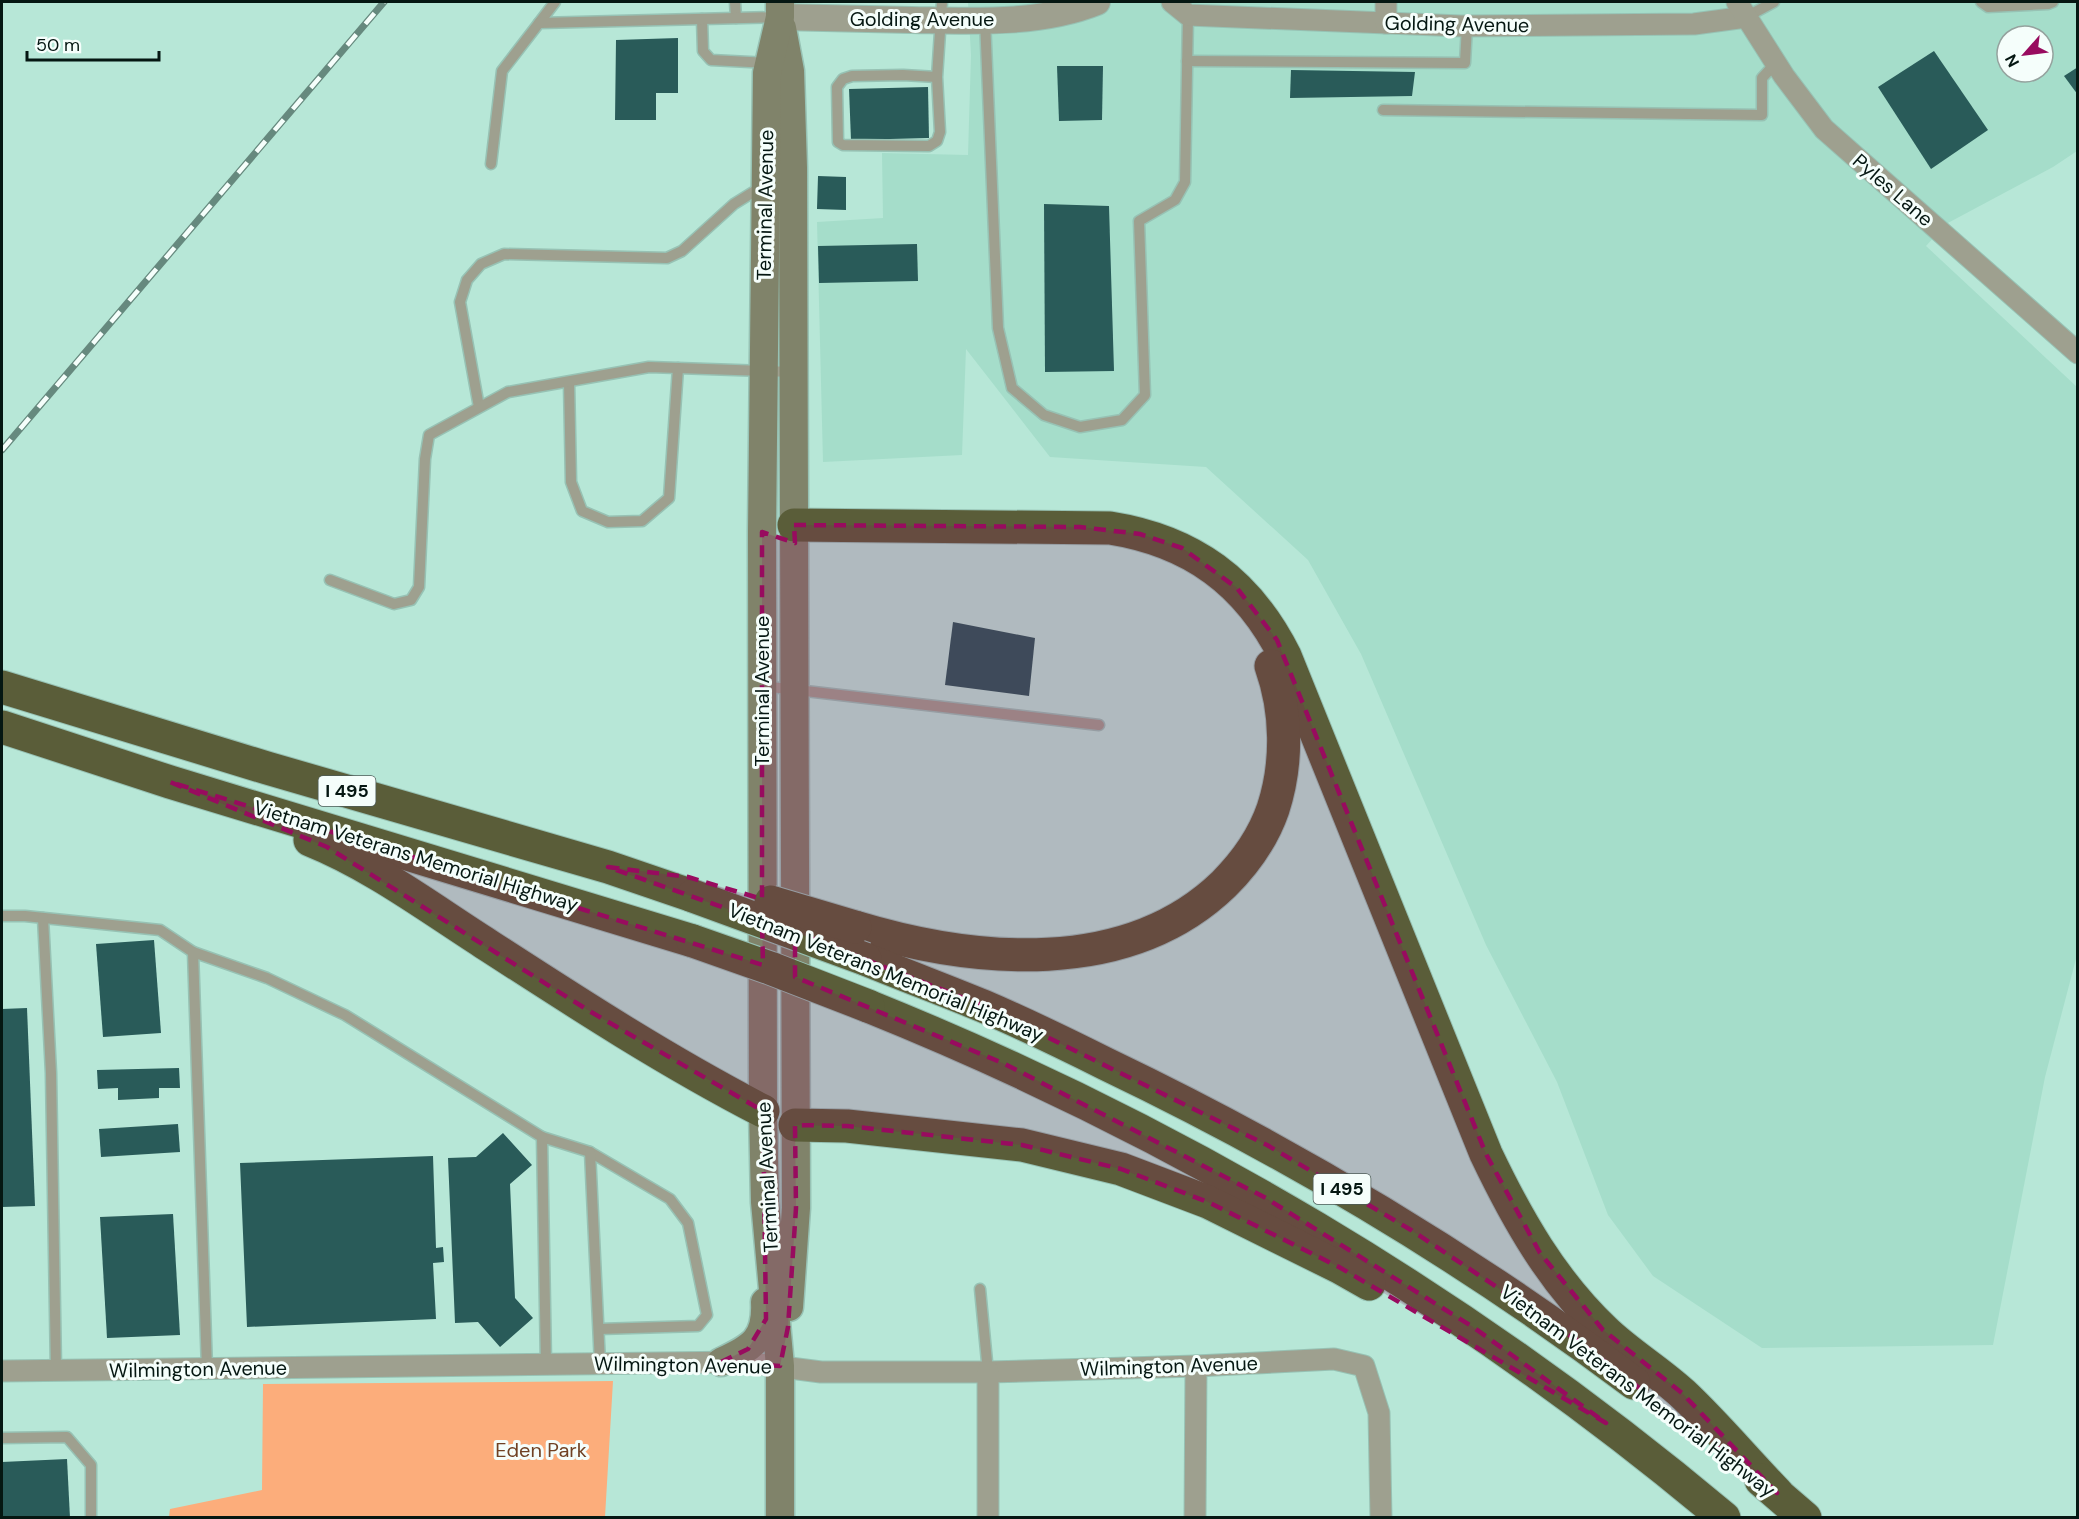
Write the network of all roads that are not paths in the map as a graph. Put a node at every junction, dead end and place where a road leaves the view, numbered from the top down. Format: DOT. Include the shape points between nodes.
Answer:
graph roads {
  1 [pos="555,2"];
  2 [pos="735,2"];
  3 [pos="1097,2"];
  4 [pos="1386,2"];
  5 [pos="1774,2"];
  6 [pos="1981,2"];
  7 [pos="2053,2"];
  8 [pos="1180,8"];
  9 [pos="780,9"];
  10 [pos="1742,9"];
  11 [pos="942,11"];
  12 [pos="736,18"];
  13 [pos="702,19"];
  14 [pos="985,20"];
  15 [pos="539,22"];
  16 [pos="1386,23"];
  17 [pos="1467,26"];
  18 [pos="1187,61"];
  19 [pos="769,63"];
  20 [pos="1776,64"];
  21 [pos="937,77"];
  22 [pos="1383,110"];
  23 [pos="491,164"];
  24 [pos="765,184"];
  25 [pos="2078,353"];
  26 [pos="678,368"];
  27 [pos="763,371"];
  28 [pos="794,372"];
  29 [pos="568,382"];
  30 [pos="479,407"];
  31 [pos="762,532"];
  32 [pos="794,534"];
  33 [pos="330,580"];
  34 [pos="762,686"];
  35 [pos="2,687"];
  36 [pos="794,690"];
  37 [pos="1099,725"];
  38 [pos="2,727"];
  39 [pos="170,782"];
  40 [pos="690,887"];
  41 [pos="2,916"];
  42 [pos="43,918"];
  43 [pos="192,952"];
  44 [pos="763,1111"];
  45 [pos="795,1125"];
  46 [pos="542,1137"];
  47 [pos="590,1152"];
  48 [pos="765,1202"];
  49 [pos="980,1289"];
  50 [pos="599,1329"];
  51 [pos="721,1362"];
  52 [pos="546,1364"];
  53 [pos="600,1364"];
  54 [pos="780,1366"];
  55 [pos="1196,1366"];
  56 [pos="207,1369"];
  57 [pos="56,1370"];
  58 [pos="2,1371"];
  59 [pos="988,1372"];
  60 [pos="1606,1423"];
  61 [pos="2,1438"];
  62 [pos="1777,1493"];
  63 [pos="91,1518"];
  64 [pos="780,1518"];
  65 [pos="988,1518"];
  66 [pos="1195,1518"];
  67 [pos="1381,1518"];
  68 [pos="1724,1518"];
  69 [pos="1805,1518"];
  1 -- 15 [label="lane"];
  2 -- 12 [label="lane"];
  3 -- 14 [label="street, Golding Avenue" via="1053,14"];
  4 -- 16 [label="street"];
  5 -- 10 [label="lane"];
  6 -- 7 [label="lane" via="1988,7"];
  8 -- 16 [label="street, Golding Avenue"];
  8 -- 18 [label="lane"];
  9 -- 11 [label="street, Golding Avenue"];
  9 -- 12 [label="lane"];
  9 -- 19 [label="main road, Terminal Avenue"];
  9 -- 28 [label="main road, Terminal Avenue" via="790,82"];
  10 -- 17 [label="street, Golding Avenue" via="1694,24"];
  10 -- 20 [label="street, Pyles Lane"];
  11 -- 14 [label="street, Golding Avenue"];
  11 -- 21 [label="lane"];
  12 -- 13 [label="lane"];
  13 -- 15 [label="lane"];
  13 -- 19 [label="lane" via="703,51 711,60"];
  14 -- 18 [label="lane" via="998,328 1012,388 1044,415 1080,427 1122,420 1145,394 1139,221 1175,200 1185,182"];
  15 -- 23 [label="lane" via="502,71"];
  16 -- 17 [label="street, Golding Avenue"];
  17 -- 18 [label="lane" via="1465,63"];
  19 -- 24 [label="main road, Terminal Avenue"];
  20 -- 22 [label="lane" via="1762,78 1762,115"];
  20 -- 25 [label="street, Pyles Lane" via="1824,129"];
  21 -- 21 [label="lane" via="937,141 929,146 838,142 837,87 843,79"];
  24 -- 27 [label="main road, Terminal Avenue"];
  24 -- 30 [label="lane" via="667,258 504,254 481,264 467,280 460,302"];
  26 -- 27 [label="lane"];
  26 -- 29 [label="lane" via="649,367"];
  26 -- 29 [label="lane" via="669,498 642,521 608,522 582,512 571,482"];
  27 -- 28 [label="lane"];
  27 -- 31 [label="main road, Terminal Avenue"];
  28 -- 32 [label="main road, Terminal Avenue"];
  29 -- 30 [label="lane" via="508,393"];
  30 -- 33 [label="lane" via="429,435 418,587 411,600 394,604"];
  31 -- 32 [label="main road"];
  31 -- 34 [label="main road, Terminal Avenue"];
  32 -- 36 [label="main road, Terminal Avenue"];
  32 -- 40 [label="highway, bridge" via="1087,544 1158,556 1198,577 1232,606 1256,636 1277,684 1283,740 1276,799 1264,832 1243,864 1202,904 1136,938 1077,951 1035,955 947,949"];
  32 -- 62 [label="highway" via="1110,528 1147,535 1182,548 1238,588 1269,626 1289,665 1486,1154 1518,1219 1553,1272 1590,1316 1682,1393"];
  34 -- 36 [label="lane"];
  34 -- 44 [label="main road, Terminal Avenue"];
  35 -- 40 [label="highway, Vietnam Veterans Memorial Highway / I 495" via="267,768"];
  36 -- 37 [label="lane"];
  36 -- 45 [label="main road, Terminal Avenue"];
  38 -- 39 [label="highway, Vietnam Veterans Memorial Highway / I 495"];
  39 -- 44 [label="highway" via="337,852 591,1012"];
  39 -- 60 [label="highway, Vietnam Veterans Memorial Highway / I 495, bridge" via="693,941 868,1006 1036,1079 1148,1133 1339,1241 1473,1327"];
  40 -- 62 [label="highway, Vietnam Veterans Memorial Highway / I 495, bridge" via="984,1006 1267,1145 1484,1277 1575,1339"];
  41 -- 42 [label="lane"];
  42 -- 43 [label="lane" via="160,930"];
  42 -- 57 [label="lane" via="51,1072"];
  43 -- 46 [label="lane" via="267,978 345,1015"];
  43 -- 56 [label="lane"];
  44 -- 45 [label="main road"];
  44 -- 48 [label="main road, Terminal Avenue"];
  45 -- 54 [label="main road, Terminal Avenue" via="796,1208 788,1327"];
  45 -- 60 [label="highway" via="847,1126 1022,1145 1121,1169 1208,1202 1340,1267"];
  46 -- 47 [label="lane"];
  46 -- 52 [label="lane"];
  47 -- 50 [label="lane"];
  47 -- 50 [label="lane" via="670,1199 688,1223 707,1315 698,1326"];
  48 -- 51 [label="main road" via="761,1234 766,1319 748,1349"];
  48 -- 54 [label="main road, Terminal Avenue"];
  49 -- 59 [label="lane"];
  50 -- 53 [label="lane"];
  51 -- 53 [label="street, Wilmington Avenue"];
  51 -- 54 [label="street, Wilmington Avenue"];
  52 -- 53 [label="street, Wilmington Avenue"];
  52 -- 56 [label="street, Wilmington Avenue"];
  54 -- 59 [label="street, Wilmington Avenue" via="821,1372"];
  54 -- 64 [label="main road, Terminal Avenue"];
  55 -- 59 [label="street, Wilmington Avenue"];
  55 -- 66 [label="street"];
  55 -- 67 [label="street, Wilmington Avenue" via="1334,1359 1364,1366 1379,1413"];
  56 -- 57 [label="street, Wilmington Avenue"];
  57 -- 58 [label="street, Wilmington Avenue"];
  59 -- 65 [label="street"];
  60 -- 68 [label="highway, Vietnam Veterans Memorial Highway / I 495"];
  61 -- 63 [label="lane" via="67,1437 91,1465"];
  62 -- 69 [label="highway, Vietnam Veterans Memorial Highway / I 495"];
}
